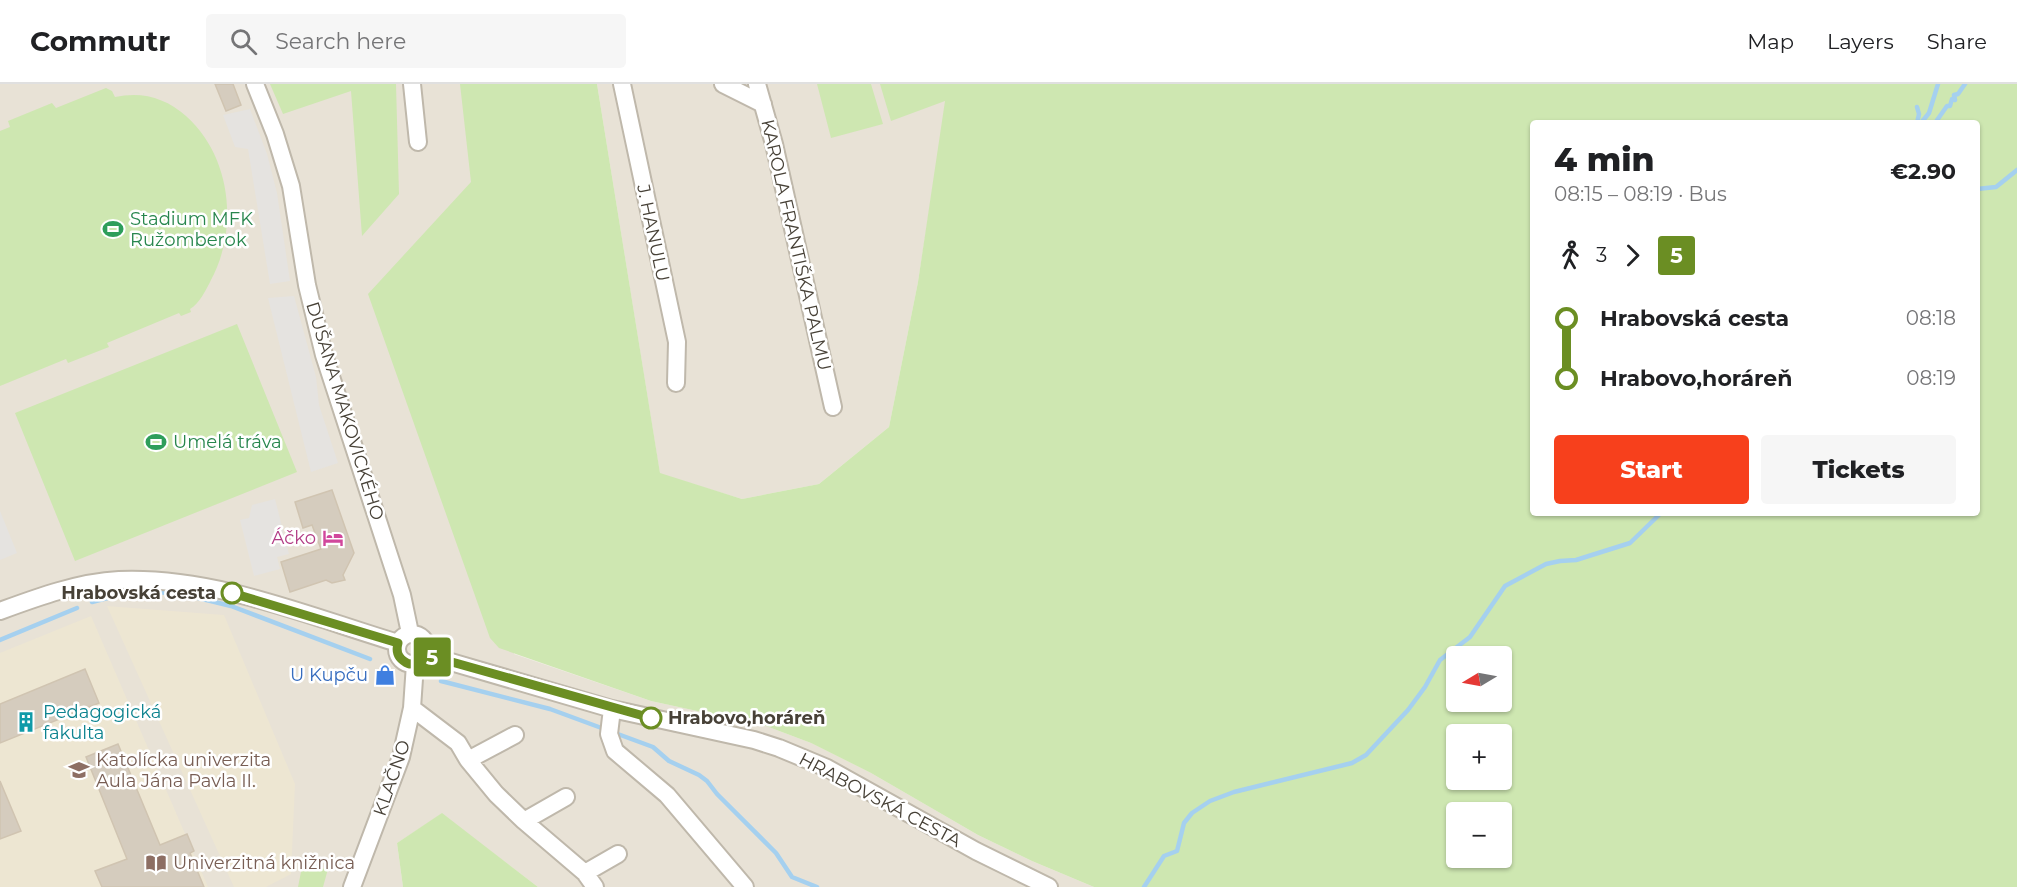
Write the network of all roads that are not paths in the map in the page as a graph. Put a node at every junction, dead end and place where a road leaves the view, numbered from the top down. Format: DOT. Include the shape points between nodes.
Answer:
graph roads {
  1 [pos="255,84"];
  2 [pos="412,84"];
  3 [pos="622,84"];
  4 [pos="723,84"];
  5 [pos="757,84"];
  6 [pos="763,104"];
  7 [pos="418,142"];
  8 [pos="676,383"];
  9 [pos="833,407"];
  10 [pos="0,611"];
  11 [pos="404,638"];
  12 [pos="421,659"];
  13 [pos="412,708"];
  14 [pos="611,722"];
  15 [pos="515,735"];
  16 [pos="468,760"];
  17 [pos="566,796"];
  18 [pos="524,821"];
  19 [pos="618,854"];
  20 [pos="585,873"];
  21 [pos="352,887"];
  22 [pos="595,887"];
  23 [pos="745,887"];
  24 [pos="1049,887"];
  1 -- 11 [label="street, DUŠANA MAKOVICKÉHO" via="291,186 324,355 402,596"];
  2 -- 7 [label="street"];
  3 -- 8 [label="street, J. HANULU" via="676,342"];
  4 -- 6 [label="street"];
  5 -- 6 [label="street, KAROLA FRANTIŠKA PALMU"];
  6 -- 9 [label="street, KAROLA FRANTIŠKA PALMU"];
  10 -- 11 [label="street" via="61,591 134,580 245,597"];
  11 -- 12 [label="street" via="415,633 424,639 427,644"];
  11 -- 12 [label="street" via="397,648 400,659 409,664"];
  12 -- 13 [label="street, KLAČNO"];
  12 -- 14 [label="street, HRABOVSKÁ CESTA"];
  13 -- 16 [label="street" via="458,743"];
  13 -- 21 [label="street, KLAČNO" via="394,776"];
  14 -- 23 [label="street" via="615,751 667,795"];
  14 -- 24 [label="street, HRABOVSKÁ CESTA" via="754,740 794,754 828,768"];
  15 -- 16 [label="street"];
  16 -- 18 [label="street"];
  17 -- 18 [label="street"];
  18 -- 20 [label="street"];
  19 -- 20 [label="street"];
  20 -- 22 [label="street"];
}
